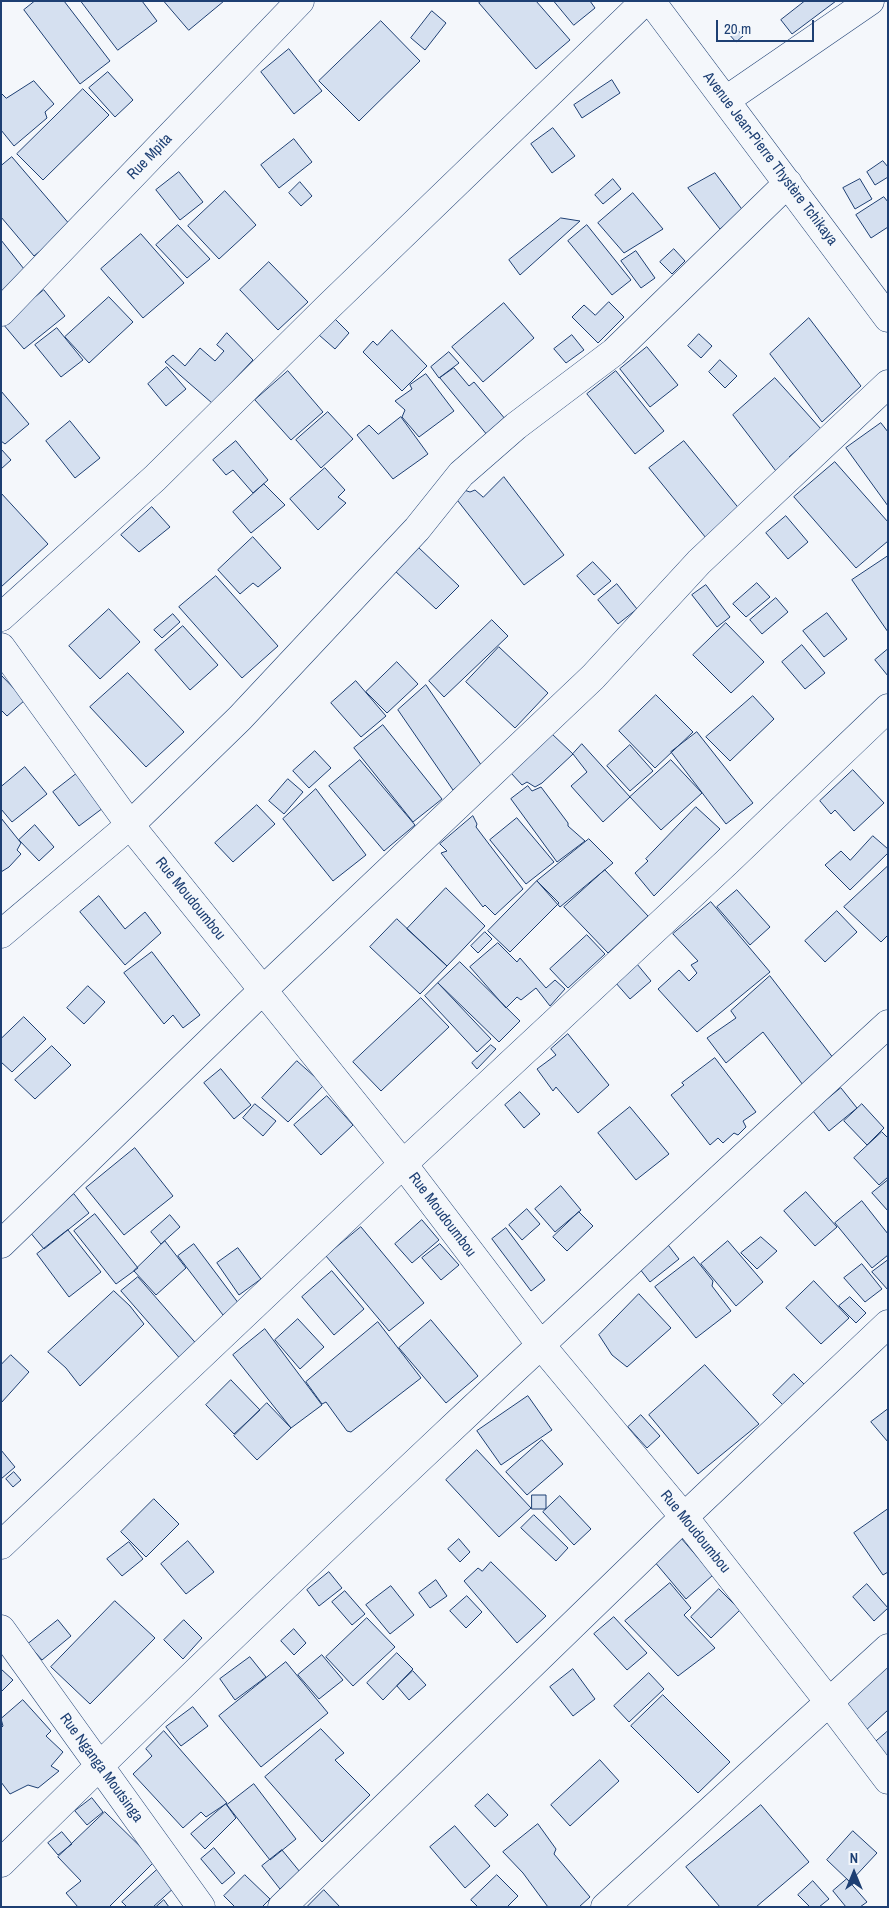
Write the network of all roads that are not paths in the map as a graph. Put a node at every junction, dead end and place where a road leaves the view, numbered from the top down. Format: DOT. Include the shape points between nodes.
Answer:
graph roads {
  1 [pos="300,1"];
  2 [pos="645,1"];
  3 [pos="651,1"];
  4 [pos="870,1"];
  5 [pos="726,100"];
  6 [pos="788,183"];
  7 [pos="1,312"];
  8 [pos="888,318"];
  9 [pos="888,384"];
  10 [pos="1,617"];
  11 [pos="1,647"];
  12 [pos="888,708"];
  13 [pos="130,825"];
  14 [pos="1,934"];
  15 [pos="263,990"];
  16 [pos="888,1024"];
  17 [pos="403,1164"];
  18 [pos="1,1244"];
  19 [pos="888,1324"];
  20 [pos="540,1344"];
  21 [pos="684,1517"];
  22 [pos="1,1545"];
  23 [pos="1,1630"];
  24 [pos="888,1648"];
  25 [pos="829,1702"];
  26 [pos="100,1765"];
  27 [pos="888,1780"];
  28 [pos="1,1863"];
  29 [pos="201,1907"];
  30 [pos="282,1907"];
  31 [pos="605,1907"];
  1 -- 7 [label="street, Rue Mpita"];
  2 -- 10 [label="street" via="155,478"];
  3 -- 5 [label="street, Avenue Jean-Pierre Thystère Tchikaya"];
  4 -- 5 [label="street"];
  5 -- 6 [label="street, Avenue Jean-Pierre Thystère Tchikaya"];
  6 -- 8 [label="street, Avenue Jean-Pierre Thystère Tchikaya"];
  6 -- 13 [label="street" via="614,352 516,426 461,474 417,529 240,718"];
  9 -- 15 [label="street" via="699,562 593,677"];
  11 -- 13 [label="street, Rue Moudoumbou"];
  12 -- 17 [label="street" via="728,862"];
  13 -- 14 [label="street"];
  13 -- 15 [label="street, Rue Moudoumbou"];
  15 -- 17 [label="street, Rue Moudoumbou"];
  15 -- 18 [label="street"];
  16 -- 20 [label="street"];
  17 -- 20 [label="street, Rue Moudoumbou"];
  17 -- 22 [label="street"];
  19 -- 21 [label="street"];
  20 -- 21 [label="street, Rue Moudoumbou"];
  20 -- 26 [label="street"];
  21 -- 25 [label="street, Rue Moudoumbou"];
  21 -- 30 [label="street"];
  23 -- 26 [label="street, Rue Nganga Moutsinga"];
  24 -- 25 [label="street"];
  25 -- 27 [label="street, Rue Moudoumbou"];
  25 -- 31 [label="street"];
  26 -- 28 [label="street"];
  26 -- 29 [label="street, Rue Nganga Moutsinga"];
}
